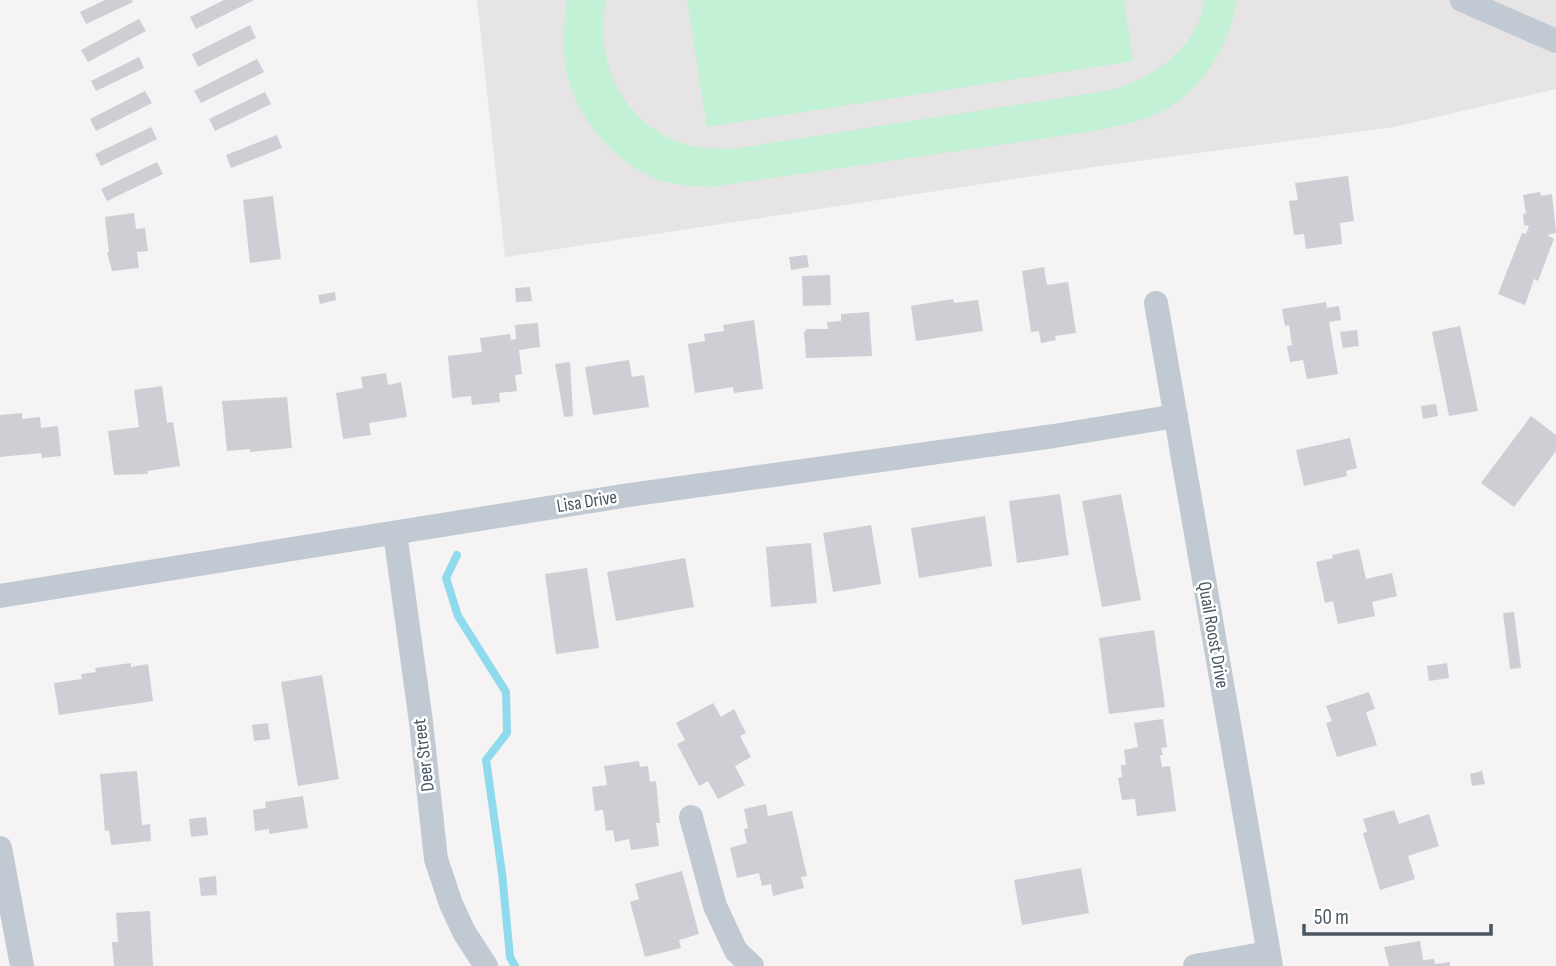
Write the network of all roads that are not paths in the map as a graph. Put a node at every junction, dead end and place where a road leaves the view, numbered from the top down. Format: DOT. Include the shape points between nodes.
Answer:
graph roads {
  1 [pos="1462,0"];
  2 [pos="1556,41"];
  3 [pos="1156,303"];
  4 [pos="1176,416"];
  5 [pos="395,533"];
  6 [pos="0,596"];
  7 [pos="691,817"];
  8 [pos="0,848"];
  9 [pos="1269,960"];
  10 [pos="22,966"];
  11 [pos="486,966"];
  12 [pos="752,966"];
  13 [pos="1195,966"];
  1 -- 2 [label="street"];
  3 -- 4 [label="street, Quail Roost Drive"];
  4 -- 5 [label="street, Lisa Drive"];
  4 -- 9 [label="street, Quail Roost Drive"];
  5 -- 6 [label="street, Lisa Drive"];
  5 -- 11 [label="street, Deer Street" via="436,859 464,932"];
  7 -- 12 [label="street" via="715,906 736,951"];
  8 -- 10 [label="street"];
  9 -- 13 [label="street"];
}
